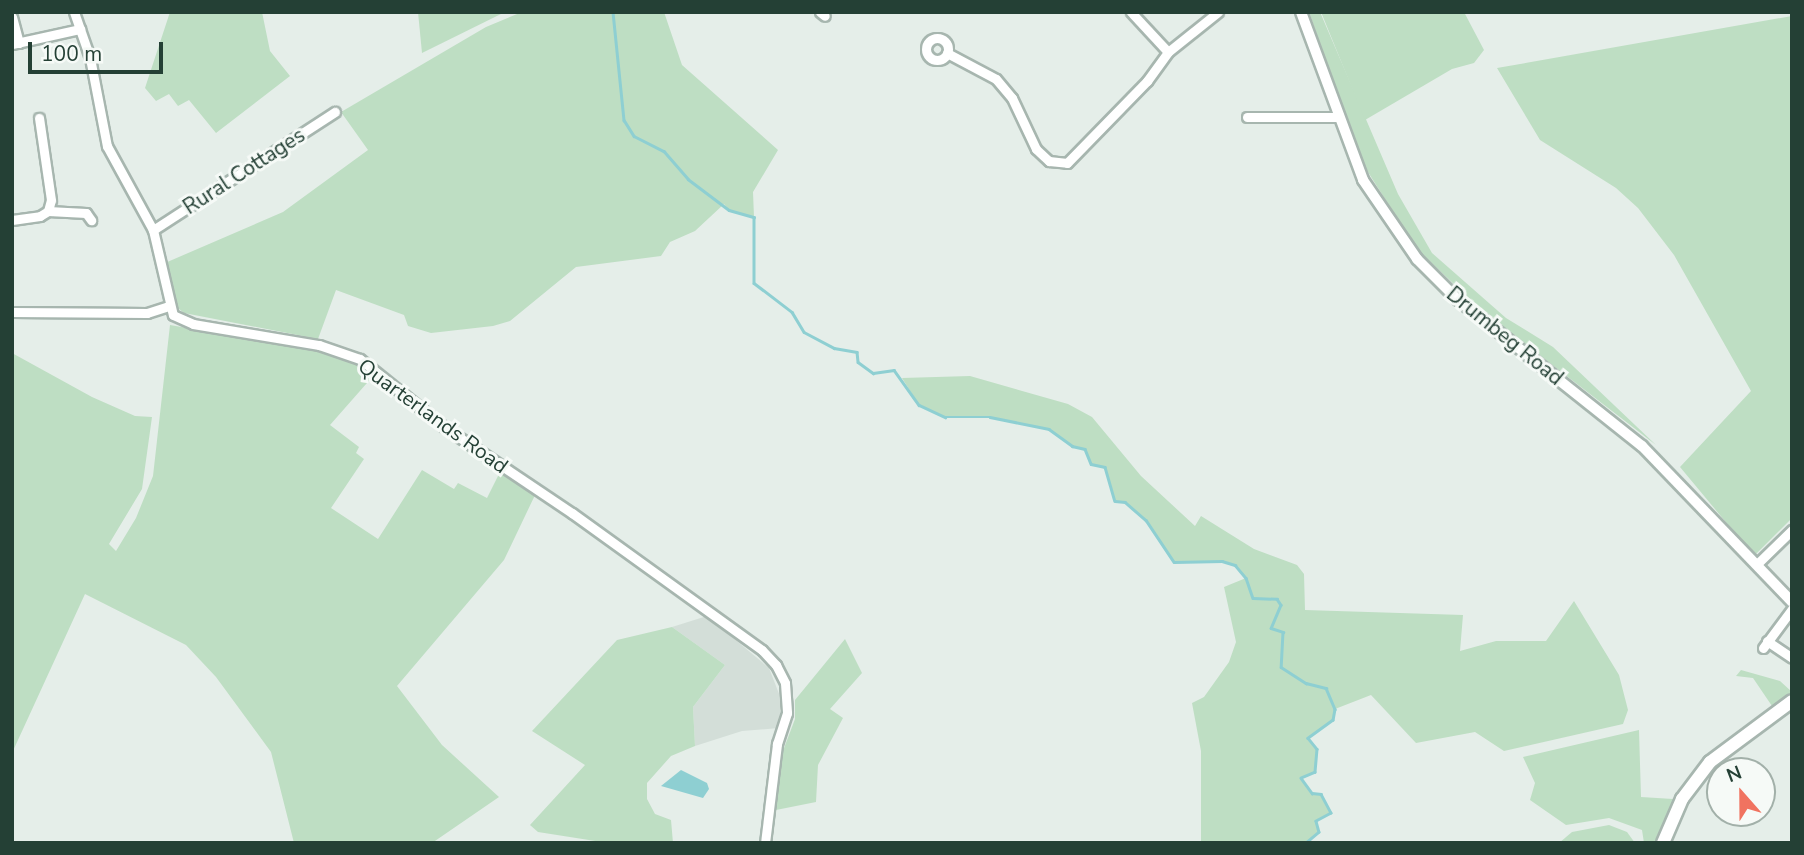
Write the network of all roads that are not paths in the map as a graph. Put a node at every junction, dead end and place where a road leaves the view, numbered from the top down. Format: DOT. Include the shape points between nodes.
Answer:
graph roads {
  1 [pos="74,12"];
  2 [pos="1131,12"];
  3 [pos="1218,12"];
  4 [pos="1301,12"];
  5 [pos="12,18"];
  6 [pos="80,29"];
  7 [pos="16,44"];
  8 [pos="1168,52"];
  9 [pos="947,54"];
  10 [pos="335,112"];
  11 [pos="1247,117"];
  12 [pos="1337,117"];
  13 [pos="39,118"];
  14 [pos="48,211"];
  15 [pos="12,220"];
  16 [pos="91,220"];
  17 [pos="153,230"];
  18 [pos="168,306"];
  19 [pos="12,312"];
  20 [pos="1792,530"];
  21 [pos="1757,564"];
  22 [pos="1792,602"];
  23 [pos="1792,609"];
  24 [pos="1792,658"];
  25 [pos="1792,701"];
  26 [pos="765,843"];
  27 [pos="1663,843"];
  1 -- 6 [label="street"];
  2 -- 8 [label="street"];
  3 -- 8 [label="street"];
  4 -- 12 [label="street, Drumbeg Road"];
  5 -- 7 [label="street"];
  6 -- 7 [label="street"];
  6 -- 17 [label="street" via="107,146"];
  8 -- 9 [label="street" via="1067,163 1049,161 1036,149 1012,98 996,79"];
  10 -- 17 [label="street, Rural Cottages"];
  11 -- 12 [label="street"];
  12 -- 21 [label="street, Drumbeg Road" via="1377,204 1437,281 1642,446"];
  13 -- 14 [label="street" via="51,200"];
  14 -- 15 [label="street"];
  14 -- 16 [label="street" via="86,213"];
  17 -- 18 [label="street"];
  18 -- 19 [label="street" via="147,313"];
  18 -- 26 [label="street, Quarterlands Road" via="173,315 193,324 298,340 360,359 444,426 762,650 776,665 788,698"];
  20 -- 21 [label="street"];
  21 -- 22 [label="street, Drumbeg Road"];
  23 -- 24 [label="street" via="1765,644"];
  25 -- 27 [label="main road" via="1710,762 1682,799"];
}
